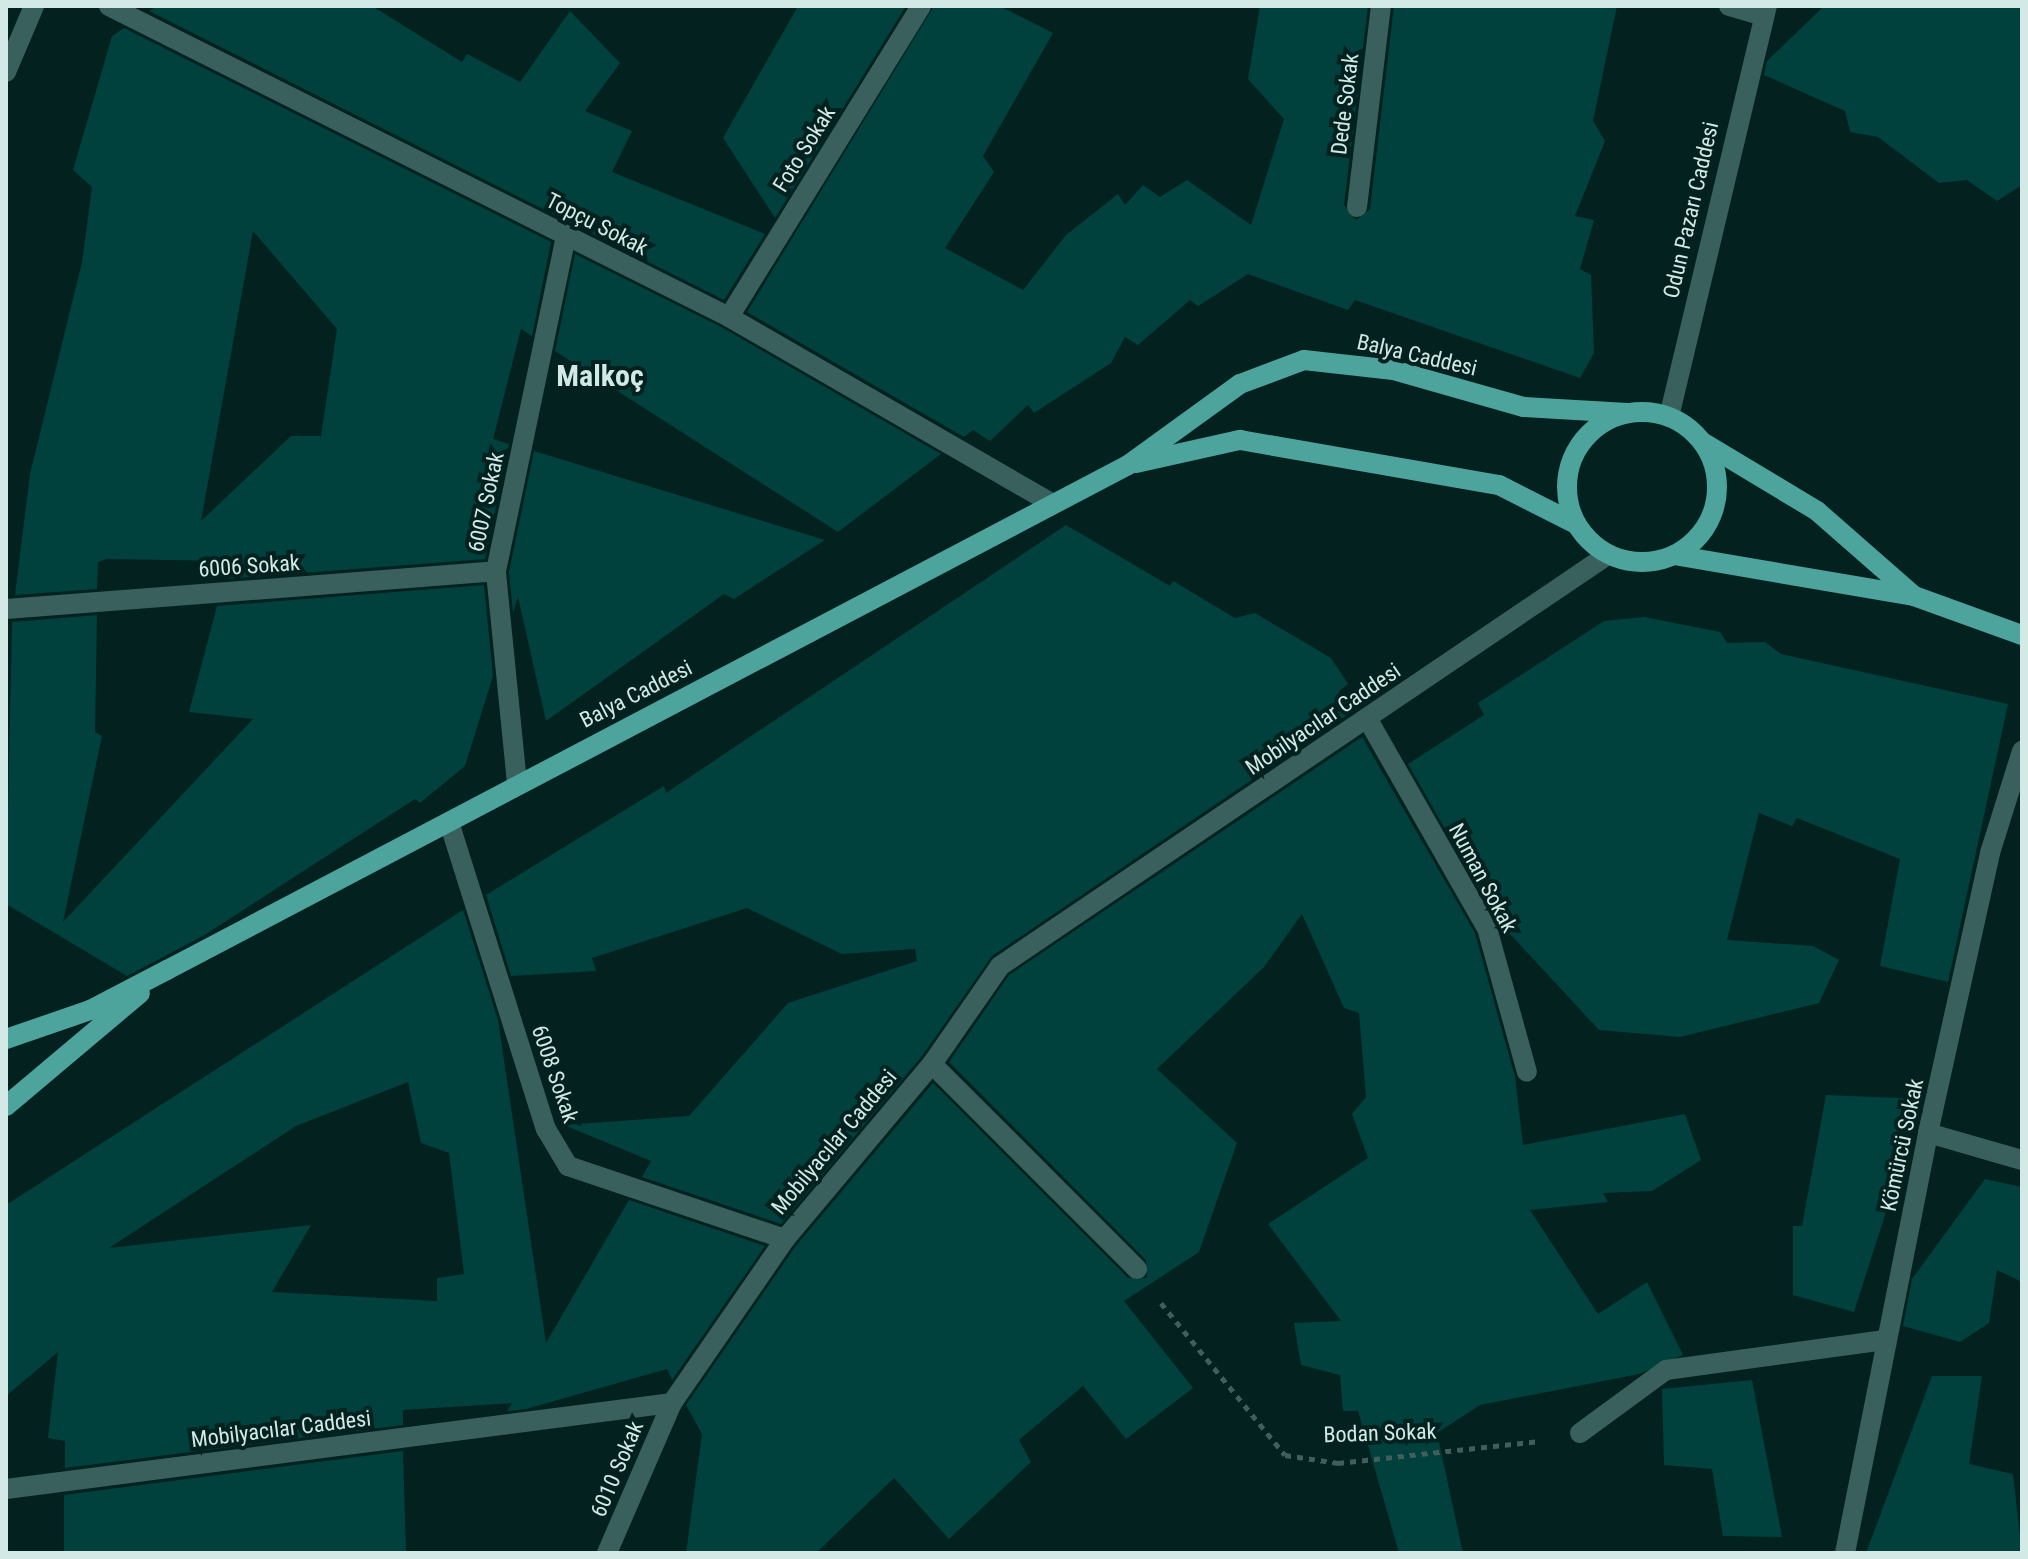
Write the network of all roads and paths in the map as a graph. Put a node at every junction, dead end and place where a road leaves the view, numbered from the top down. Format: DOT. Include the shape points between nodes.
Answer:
graph roads {
  1 [pos="34,6"];
  2 [pos="109,6"];
  3 [pos="921,6"];
  4 [pos="1381,6"];
  5 [pos="1729,6"];
  6 [pos="1762,9"];
  7 [pos="6,72"];
  8 [pos="1357,207"];
  9 [pos="566,235"];
  10 [pos="729,317"];
  11 [pos="1627,413"];
  12 [pos="1669,417"];
  13 [pos="1702,442"];
  14 [pos="1128,465"];
  15 [pos="1053,504"];
  16 [pos="1576,524"];
  17 [pos="1609,554"];
  18 [pos="1674,555"];
  19 [pos="496,571"];
  20 [pos="1914,596"];
  21 [pos="6,609"];
  22 [pos="2022,635"];
  23 [pos="1367,718"];
  24 [pos="2022,751"];
  25 [pos="517,783"];
  26 [pos="449,822"];
  27 [pos="167,970"];
  28 [pos="6,1039"];
  29 [pos="932,1064"];
  30 [pos="1527,1072"];
  31 [pos="6,1106"];
  32 [pos="1928,1133"];
  33 [pos="2022,1160"];
  34 [pos="785,1239"];
  35 [pos="1137,1269"];
  36 [pos="1885,1340"];
  37 [pos="672,1403"];
  38 [pos="1580,1433"];
  39 [pos="6,1489"];
  40 [pos="607,1553"];
  41 [pos="1845,1553"];
  1 -- 7 [label="street"];
  2 -- 9 [label="street, Topçu Sokak"];
  3 -- 10 [label="street, Foto Sokak"];
  4 -- 8 [label="street, Dede Sokak"];
  5 -- 6 [label="street"];
  6 -- 12 [label="street, Odun Pazarı Caddesi"];
  9 -- 10 [label="street, Topçu Sokak"];
  9 -- 19 [label="street, 6007 Sokak"];
  10 -- 15 [label="street, Topçu Sokak"];
  11 -- 12 [label="main road, Balya Caddesi"];
  11 -- 14 [label="main road, Balya Caddesi" via="1524,407 1393,370 1304,360 1240,384"];
  11 -- 16 [label="main road" via="1587,434 1574,454 1567,477"];
  12 -- 13 [label="main road"];
  13 -- 18 [label="main road" via="1717,483 1715,506 1693,543"];
  13 -- 20 [label="main road" via="1817,511"];
  14 -- 15 [label="main road, Balya Caddesi"];
  14 -- 16 [label="main road, Balya Caddesi" via="1240,440 1473,478"];
  15 -- 25 [label="main road, Balya Caddesi"];
  16 -- 17 [label="main road, Balya Caddesi"];
  17 -- 18 [label="main road" via="1630,562"];
  17 -- 23 [label="street, Mobilyacılar Caddesi"];
  18 -- 20 [label="main road"];
  19 -- 21 [label="street, 6006 Sokak"];
  19 -- 25 [label="street, 6007 Sokak"];
  20 -- 22 [label="main road"];
  23 -- 29 [label="street, Mobilyacılar Caddesi" via="1000,966"];
  23 -- 30 [label="street, Numan Sokak" via="1487,928"];
  24 -- 32 [label="street, Kömürcü Sokak" via="1990,853"];
  25 -- 26 [label="main road, Balya Caddesi"];
  26 -- 27 [label="main road, Balya Caddesi"];
  26 -- 34 [label="street, 6008 Sokak" via="546,1129 568,1166"];
  27 -- 28 [label="main road, Balya Caddesi" via="90,1010"];
  27 -- 31 [label="main road, Balya Caddesi"];
  29 -- 34 [label="street, Mobilyacılar Caddesi"];
  29 -- 35 [label="street"];
  32 -- 33 [label="street"];
  32 -- 36 [label="street, Kömürcü Sokak"];
  34 -- 37 [label="street, Mobilyacılar Caddesi"];
  35 -- 38 [label="path, Bodan Sokak" via="1186,1340 1285,1455 1338,1463 1473,1453"];
  36 -- 38 [label="street" via="1666,1370"];
  36 -- 41 [label="street, Kömürcü Sokak"];
  37 -- 39 [label="street, Mobilyacılar Caddesi"];
  37 -- 40 [label="street, 6010 Sokak"];
}
